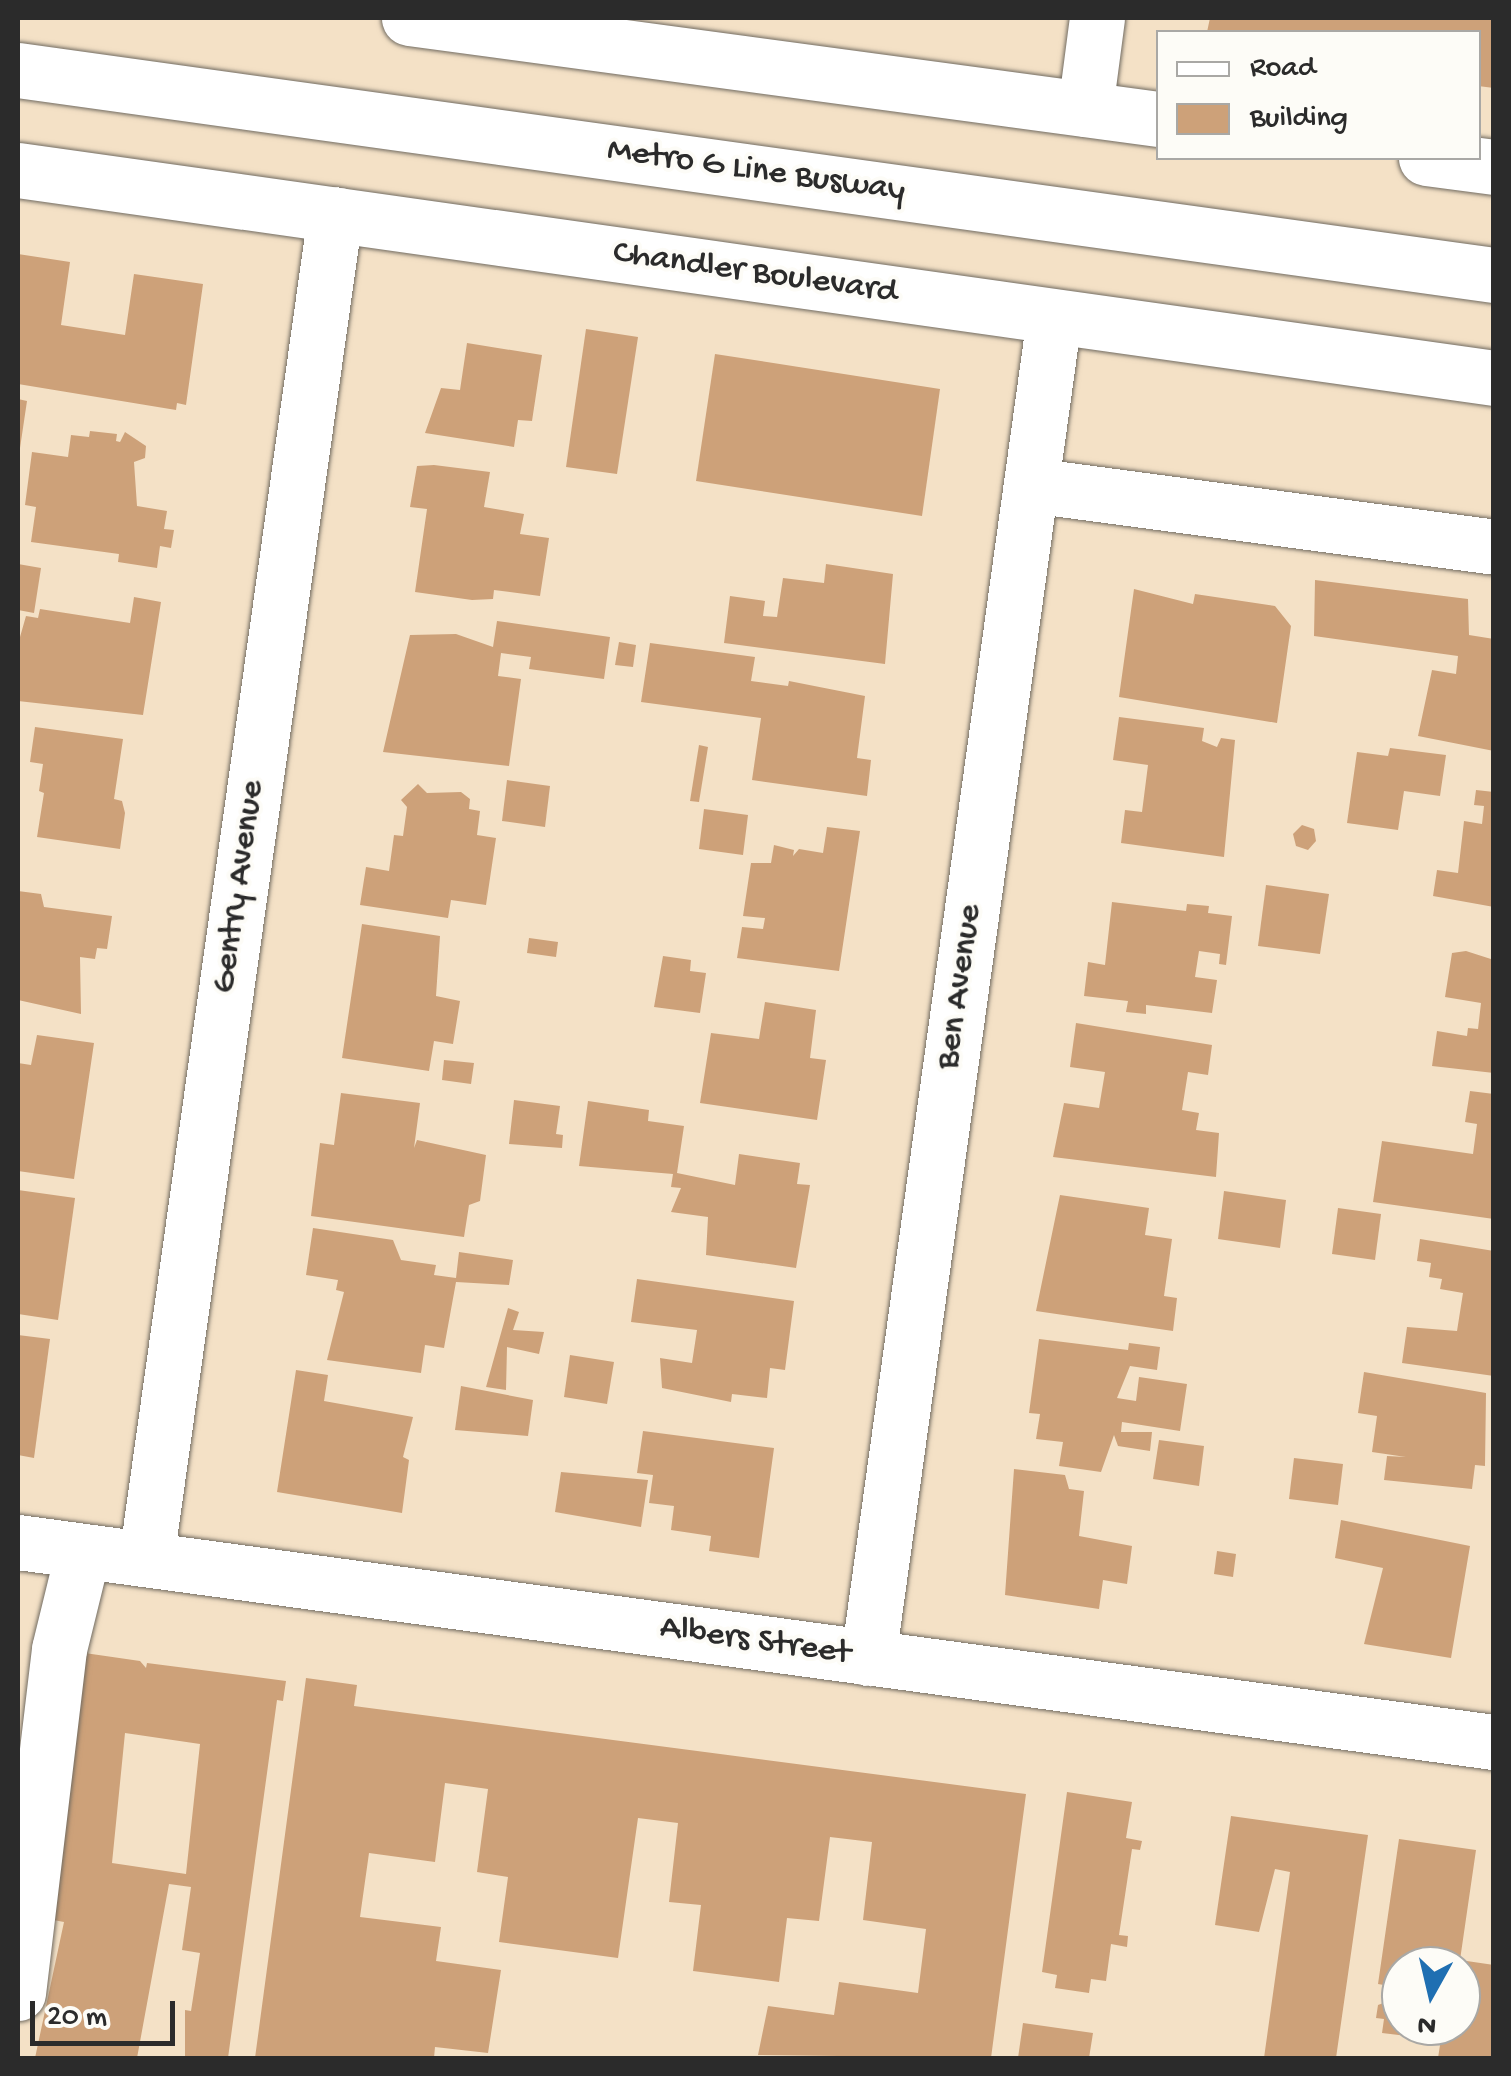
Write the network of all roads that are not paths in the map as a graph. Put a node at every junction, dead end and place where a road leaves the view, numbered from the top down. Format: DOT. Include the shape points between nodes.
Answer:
graph roads {
  1 [pos="409,18"];
  2 [pos="1097,18"];
  3 [pos="511,24"];
  4 [pos="18,70"];
  5 [pos="1085,109"];
  6 [pos="1156,119"];
  7 [pos="1441,160"];
  8 [pos="1494,167"];
  9 [pos="18,170"];
  10 [pos="336,214"];
  11 [pos="1494,275"];
  12 [pos="1054,317"];
  13 [pos="1494,378"];
  14 [pos="1030,485"];
  15 [pos="1494,547"];
  16 [pos="18,1542"];
  17 [pos="83,1551"];
  18 [pos="146,1560"];
  19 [pos="868,1658"];
  20 [pos="1494,1742"];
  21 [pos="18,1994"];
  1 -- 3 [label="street"];
  2 -- 5 [label="street"];
  3 -- 5 [label="street"];
  4 -- 11 [label="street, Metro G Line Busway"];
  5 -- 6 [label="street"];
  7 -- 8 [label="street"];
  9 -- 10 [label="street, Chandler Boulevard"];
  10 -- 12 [label="street, Chandler Boulevard"];
  10 -- 18 [label="street, Gentry Avenue"];
  12 -- 13 [label="street, Chandler Boulevard"];
  12 -- 14 [label="street, Ben Avenue"];
  14 -- 15 [label="street"];
  14 -- 19 [label="street, Ben Avenue"];
  16 -- 17 [label="street, Albers Street"];
  17 -- 18 [label="street, Albers Street"];
  17 -- 21 [label="street" via="60,1649"];
  18 -- 19 [label="street, Albers Street"];
  19 -- 20 [label="street, Albers Street"];
}
